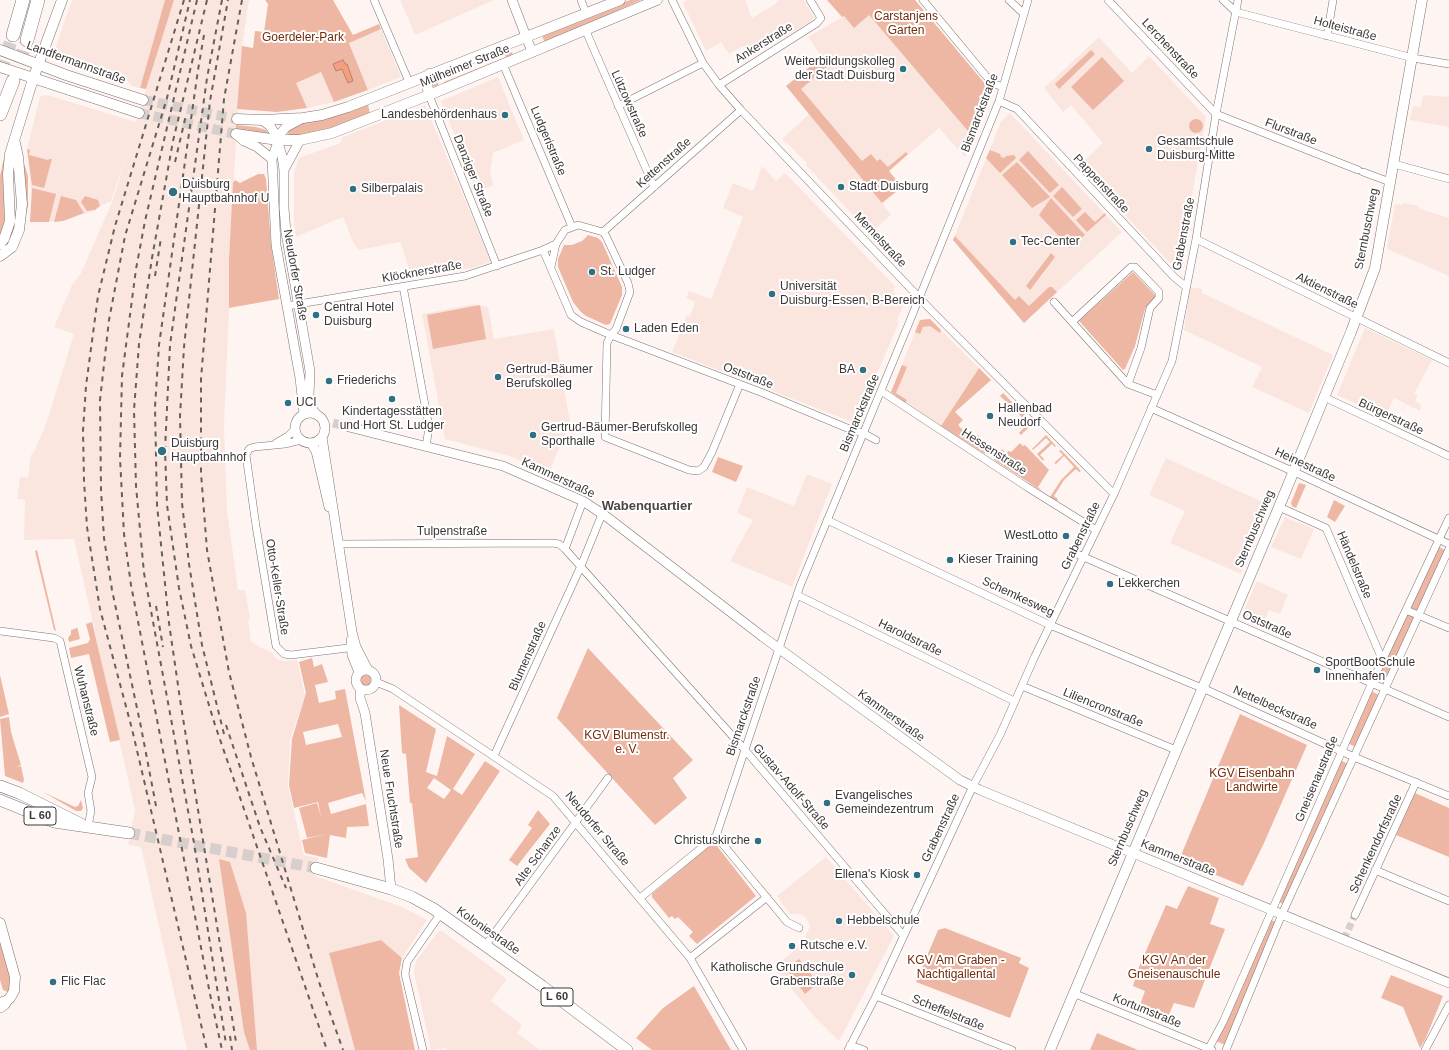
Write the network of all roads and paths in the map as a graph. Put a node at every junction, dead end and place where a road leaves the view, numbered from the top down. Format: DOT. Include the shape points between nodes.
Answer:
graph roads {
  1 [pos="22,0"];
  2 [pos="38,0"];
  3 [pos="62,0"];
  4 [pos="374,0"];
  5 [pos="512,0"];
  6 [pos="581,0"];
  7 [pos="620,0"];
  8 [pos="657,0"];
  9 [pos="672,0"];
  10 [pos="810,0"];
  11 [pos="924,0"];
  12 [pos="1009,0"];
  13 [pos="1028,0"];
  14 [pos="1108,0"];
  15 [pos="1223,0"];
  16 [pos="1238,0"];
  17 [pos="1333,0"];
  18 [pos="1422,0"];
  19 [pos="1236,12"];
  20 [pos="586,13"];
  21 [pos="1024,14"];
  22 [pos="585,29"];
  23 [pos="13,35"];
  24 [pos="525,36"];
  25 [pos="1327,36"];
  26 [pos="27,40"];
  27 [pos="0,50"];
  28 [pos="532,52"];
  29 [pos="1413,58"];
  30 [pos="703,63"];
  31 [pos="38,64"];
  32 [pos="503,64"];
  33 [pos="1449,64"];
  34 [pos="0,67"];
  35 [pos="429,74"];
  36 [pos="33,79"];
  37 [pos="13,81"];
  38 [pos="410,82"];
  39 [pos="719,85"];
  40 [pos="1003,87"];
  41 [pos="429,95"];
  42 [pos="143,100"];
  43 [pos="999,101"];
  44 [pos="618,106"];
  45 [pos="741,110"];
  46 [pos="139,113"];
  47 [pos="0,114"];
  48 [pos="1216,114"];
  49 [pos="237,118"];
  50 [pos="303,118"];
  51 [pos="262,120"];
  52 [pos="236,134"];
  53 [pos="278,140"];
  54 [pos="300,140"];
  55 [pos="15,142"];
  56 [pos="272,159"];
  57 [pos="1394,164"];
  58 [pos="284,170"];
  59 [pos="1449,180"];
  60 [pos="1390,182"];
  61 [pos="654,187"];
  62 [pos="572,227"];
  63 [pos="602,232"];
  64 [pos="1196,239"];
  65 [pos="0,244"];
  66 [pos="556,244"];
  67 [pos="543,250"];
  68 [pos="0,256"];
  69 [pos="497,266"];
  70 [pos="551,267"];
  71 [pos="403,286"];
  72 [pos="1185,286"];
  73 [pos="919,298"];
  74 [pos="1054,302"];
  75 [pos="299,304"];
  76 [pos="287,306"];
  77 [pos="1356,318"];
  78 [pos="1072,322"];
  79 [pos="611,334"];
  80 [pos="1449,363"];
  81 [pos="740,384"];
  82 [pos="1128,384"];
  83 [pos="881,390"];
  84 [pos="1157,395"];
  85 [pos="1324,397"];
  86 [pos="1152,408"];
  87 [pos="304,414"];
  88 [pos="316,414"];
  89 [pos="349,427"];
  90 [pos="295,429"];
  91 [pos="863,433"];
  92 [pos="322,437"];
  93 [pos="301,440"];
  94 [pos="876,440"];
  95 [pos="311,443"];
  96 [pos="274,444"];
  97 [pos="426,447"];
  98 [pos="1449,456"];
  99 [pos="1293,471"];
  100 [pos="1114,494"];
  101 [pos="583,501"];
  102 [pos="1279,507"];
  103 [pos="602,514"];
  104 [pos="1449,518"];
  105 [pos="827,520"];
  106 [pos="334,524"];
  107 [pos="1096,530"];
  108 [pos="1439,539"];
  109 [pos="338,544"];
  110 [pos="1449,544"];
  111 [pos="565,549"];
  112 [pos="1449,550"];
  113 [pos="1080,556"];
  114 [pos="581,566"];
  115 [pos="797,595"];
  116 [pos="1406,610"];
  117 [pos="1419,616"];
  118 [pos="1231,621"];
  119 [pos="1050,625"];
  120 [pos="1449,628"];
  121 [pos="0,631"];
  122 [pos="353,647"];
  123 [pos="779,649"];
  124 [pos="1382,659"];
  125 [pos="364,671"];
  126 [pos="376,682"];
  127 [pos="1371,682"];
  128 [pos="1022,686"];
  129 [pos="1202,688"];
  130 [pos="1385,688"];
  131 [pos="363,689"];
  132 [pos="1014,701"];
  133 [pos="1449,717"];
  134 [pos="745,750"];
  135 [pos="1176,750"];
  136 [pos="1341,750"];
  137 [pos="494,756"];
  138 [pos="1354,756"];
  139 [pos="608,778"];
  140 [pos="1416,782"];
  141 [pos="0,786"];
  142 [pos="973,786"];
  143 [pos="1449,796"];
  144 [pos="0,800"];
  145 [pos="576,823"];
  146 [pos="86,826"];
  147 [pos="129,833"];
  148 [pos="716,836"];
  149 [pos="1133,852"];
  150 [pos="316,868"];
  151 [pos="1375,870"];
  152 [pos="391,889"];
  153 [pos="767,897"];
  154 [pos="640,898"];
  155 [pos="1449,901"];
  156 [pos="1273,910"];
  157 [pos="441,913"];
  158 [pos="1282,914"];
  159 [pos="1355,915"];
  160 [pos="1,928"];
  161 [pos="799,928"];
  162 [pos="903,935"];
  163 [pos="486,946"];
  164 [pos="690,958"];
  165 [pos="1449,983"];
  166 [pos="1073,993"];
  167 [pos="876,996"];
  168 [pos="2,1004"];
  169 [pos="1449,1005"];
  170 [pos="849,1047"];
  171 [pos="423,1050"];
  172 [pos="627,1050"];
  173 [pos="743,1050"];
  174 [pos="864,1050"];
  175 [pos="1012,1050"];
  176 [pos="1050,1050"];
  177 [pos="1210,1050"];
  178 [pos="1226,1050"];
  179 [pos="1426,1050"];
  1 -- 23 [label="highway"];
  2 -- 26 [label="highway"];
  3 -- 31 [label="main road"];
  4 -- 38 [label="street"];
  5 -- 24 [label="street"];
  6 -- 20 [label="street"];
  7 -- 20 [label="main road, Mülheimer Straße"];
  8 -- 22 [label="main road, Mülheimer Straße"];
  9 -- 30 [label="street, Memelstraße"];
  10 -- 39 [label="street, Ankerstraße" via="821,18"];
  11 -- 40 [label="street" via="986,76"];
  12 -- 21 [label="street"];
  13 -- 21 [label="street, Bismarckstraße"];
  14 -- 48 [label="street, Lerchenstraße"];
  15 -- 19 [label="street"];
  16 -- 19 [label="street, Grabenstraße"];
  17 -- 25 [label="street"];
  18 -- 29 [label="main road, Sternbuschweg"];
  19 -- 25 [label="street, Holteistraße"];
  19 -- 48 [label="street, Grabenstraße"];
  20 -- 24 [label="main road, Mülheimer Straße"];
  21 -- 40 [label="street, Bismarckstraße"];
  22 -- 28 [label="main road, Mülheimer Straße"];
  22 -- 44 [label="street, Lützowstraße"];
  24 -- 28 [label="street"];
  24 -- 35 [label="main road, Mülheimer Straße"];
  25 -- 29 [label="street, Holteistraße"];
  27 -- 31 [label="main road, Landfermannstraße"];
  28 -- 32 [label="main road, Mülheimer Straße"];
  29 -- 33 [label="street, Holteistraße"];
  29 -- 57 [label="main road, Sternbuschweg"];
  30 -- 39 [label="street, Memelstraße"];
  30 -- 44 [label="street"];
  31 -- 36 [label="main road"];
  31 -- 42 [label="main road, Landfermannstraße" via="66,76"];
  32 -- 41 [label="main road, Mülheimer Straße"];
  32 -- 62 [label="street, Ludgeristraße"];
  34 -- 36 [label="main road"];
  35 -- 38 [label="main road, Mülheimer Straße"];
  35 -- 41 [label="main road"];
  36 -- 46 [label="main road"];
  36 -- 55 [label="main road"];
  37 -- 47 [label="highway"];
  38 -- 50 [label="main road, Mülheimer Straße" via="348,107"];
  39 -- 45 [label="street, Memelstraße"];
  40 -- 43 [label="street, Bismarckstraße"];
  41 -- 54 [label="main road, Mülheimer Straße" via="332,133"];
  41 -- 69 [label="street, Danziger Straße"];
  43 -- 72 [label="street, Pappenstraße" via="1017,109"];
  43 -- 73 [label="street, Bismarckstraße"];
  44 -- 61 [label="street, Lützowstraße"];
  45 -- 61 [label="street, Kettenstraße"];
  45 -- 73 [label="street, Memelstraße"];
  48 -- 60 [label="street, Flurstraße"];
  48 -- 64 [label="street, Grabenstraße"];
  49 -- 51 [label="main road"];
  50 -- 51 [label="main road, Mülheimer Straße"];
  50 -- 53 [label="street" via="286,127"];
  51 -- 53 [label="street" via="273,130"];
  52 -- 53 [label="main road"];
  52 -- 56 [label="street"];
  53 -- 54 [label="main road, Mülheimer Straße"];
  53 -- 56 [label="street, Neudorfer Straße"];
  53 -- 58 [label="street, Neudorfer Straße"];
  54 -- 58 [label="street, Neudorfer Straße"];
  55 -- 65 [label="main road" via="9,158 8,227"];
  55 -- 68 [label="main road" via="22,204 20,228 12,247"];
  56 -- 76 [label="street, Neudorfer Straße" via="275,237"];
  57 -- 59 [label="street"];
  57 -- 60 [label="main road, Sternbuschweg"];
  58 -- 75 [label="street, Neudorfer Straße" via="284,222"];
  60 -- 77 [label="main road, Sternbuschweg" via="1375,268"];
  61 -- 63 [label="street, Kettenstraße"];
  62 -- 63 [label="street" via="586,226"];
  62 -- 66 [label="street" via="561,235"];
  63 -- 79 [label="street" via="612,246 630,292 616,329"];
  64 -- 72 [label="street, Grabenstraße"];
  64 -- 77 [label="street, Aktienstraße"];
  66 -- 67 [label="street, Klöcknerstraße"];
  66 -- 70 [label="street"];
  67 -- 69 [label="street, Klöcknerstraße"];
  67 -- 70 [label="street"];
  69 -- 71 [label="street, Klöcknerstraße" via="465,276"];
  70 -- 79 [label="street" via="571,315 581,322"];
  71 -- 75 [label="street, Klöcknerstraße"];
  71 -- 97 [label="street" via="429,427"];
  72 -- 84 [label="street, Grabenstraße" via="1172,361"];
  73 -- 83 [label="street, Bismarckstraße"];
  73 -- 100 [label="street, Memelstraße"];
  74 -- 78 [label="street"];
  75 -- 76 [label="street, Klöcknerstraße"];
  75 -- 88 [label="street, Neudorfer Straße" via="310,371 310,406"];
  76 -- 87 [label="street, Neudorfer Straße"];
  77 -- 80 [label="street, Aktienstraße"];
  77 -- 85 [label="main road, Sternbuschweg"];
  78 -- 82 [label="street"];
  78 -- 82 [label="street" via="1130,266 1135,267 1159,292 1159,298 1150,308 1141,348"];
  79 -- 81 [label="street, Oststraße"];
  79 -- 81 [label="street" via="607,343 605,437 689,470 698,471 704,467"];
  81 -- 91 [label="street, Oststraße"];
  82 -- 84 [label="street"];
  83 -- 91 [label="street, Bismarckstraße"];
  83 -- 107 [label="street, Hessenstraße"];
  84 -- 86 [label="street, Grabenstraße"];
  85 -- 98 [label="street, Bürgerstraße"];
  85 -- 99 [label="main road, Sternbuschweg"];
  86 -- 99 [label="street, Heinestraße"];
  86 -- 100 [label="street, Grabenstraße"];
  87 -- 88 [label="street"];
  87 -- 90 [label="street" via="297,420"];
  88 -- 92 [label="street" via="329,424"];
  89 -- 97 [label="street, Kammerstraße"];
  90 -- 93 [label="street"];
  90 -- 96 [label="street"];
  91 -- 94 [label="street, Oststraße"];
  91 -- 105 [label="street, Bismarckstraße"];
  92 -- 95 [label="street"];
  92 -- 106 [label="street" via="332,494"];
  93 -- 95 [label="street"];
  93 -- 96 [label="street"];
  95 -- 106 [label="street" via="316,451 324,492"];
  96 -- 122 [label="street, Otto-Keller-Straße" via="249,449 246,455 276,646 284,654 291,655"];
  97 -- 101 [label="street, Kammerstraße" via="503,466"];
  99 -- 102 [label="main road, Sternbuschweg"];
  99 -- 108 [label="street, Heinestraße"];
  100 -- 107 [label="street, Grabenstraße"];
  101 -- 103 [label="street, Kammerstraße"];
  101 -- 111 [label="street"];
  102 -- 118 [label="main road, Sternbuschweg"];
  102 -- 124 [label="street, Händelstraße" via="1326,528"];
  103 -- 114 [label="street, Blumenstraße"];
  103 -- 123 [label="street, Kammerstraße"];
  104 -- 108 [label="street, Gneisenaustraße"];
  105 -- 115 [label="street, Bismarckstraße"];
  105 -- 119 [label="street, Schemkesweg"];
  106 -- 109 [label="street"];
  107 -- 113 [label="street, Grabenstraße"];
  108 -- 110 [label="street, Heinestraße"];
  108 -- 116 [label="street, Gneisenaustraße"];
  109 -- 111 [label="street, Tulpenstraße" via="552,543 559,544"];
  109 -- 122 [label="street"];
  111 -- 114 [label="street"];
  112 -- 117 [label="street, Gneisenaustraße"];
  113 -- 118 [label="street, Oststraße"];
  113 -- 119 [label="street, Grabenstraße"];
  114 -- 134 [label="street, Gustav-Adolf-Straße"];
  114 -- 137 [label="street, Blumenstraße"];
  115 -- 123 [label="street, Bismarckstraße"];
  115 -- 132 [label="street, Haroldstraße"];
  116 -- 117 [label="street"];
  116 -- 124 [label="street, Gneisenaustraße"];
  117 -- 120 [label="street"];
  117 -- 130 [label="street, Gneisenaustraße"];
  118 -- 127 [label="street, Oststraße"];
  118 -- 129 [label="main road, Sternbuschweg"];
  119 -- 128 [label="street, Grabenstraße"];
  119 -- 129 [label="street, Schemkesweg"];
  121 -- 146 [label="street, Wuhanstraße" via="56,638 60,641 92,777 88,793 91,811"];
  122 -- 125 [label="street"];
  123 -- 134 [label="street, Bismarckstraße"];
  123 -- 142 [label="street, Kammerstraße" via="944,769"];
  124 -- 127 [label="street, Gneisenaustraße"];
  125 -- 126 [label="street" via="374,674"];
  125 -- 131 [label="street" via="356,680"];
  126 -- 131 [label="street" via="372,688"];
  126 -- 137 [label="street, Neudorfer Straße" via="393,689"];
  127 -- 130 [label="street, Oststraße"];
  127 -- 136 [label="street, Gneisenaustraße"];
  128 -- 132 [label="street, Grabenstraße"];
  128 -- 135 [label="street, Liliencronstraße"];
  129 -- 135 [label="main road, Sternbuschweg"];
  129 -- 136 [label="street, Nettelbeckstraße"];
  130 -- 133 [label="street, Oststraße"];
  130 -- 138 [label="street, Gneisenaustraße"];
  131 -- 152 [label="street, Neue Fruchtstraße"];
  132 -- 142 [label="street, Grabenstraße" via="1000,735"];
  134 -- 148 [label="street, Bismarckstraße"];
  134 -- 162 [label="street, Gustav-Adolf-Straße"];
  135 -- 149 [label="main road, Sternbuschweg"];
  136 -- 138 [label="street, Nettelbeckstraße"];
  136 -- 156 [label="street, Gneisenaustraße"];
  137 -- 145 [label="street, Neudorfer Straße" via="545,789"];
  138 -- 140 [label="street, Nettelbeckstraße"];
  138 -- 158 [label="street, Gneisenaustraße"];
  139 -- 145 [label="street, Alte Schanze"];
  140 -- 143 [label="street, Nettelbeckstraße"];
  140 -- 151 [label="street, Schenkendorfstraße"];
  141 -- 146 [label="main road, L 60"];
  142 -- 149 [label="street, Kammerstraße"];
  142 -- 162 [label="street, Grabenstraße"];
  144 -- 146 [label="main road, L 60" via="54,822"];
  145 -- 154 [label="street, Neudorfer Straße"];
  145 -- 163 [label="street, Alte Schanze"];
  146 -- 147 [label="main road, L 60"];
  148 -- 153 [label="street"];
  148 -- 154 [label="street"];
  149 -- 156 [label="street, Kammerstraße"];
  149 -- 166 [label="main road, Sternbuschweg"];
  150 -- 152 [label="main road, Koloniestraße / L 60"];
  151 -- 155 [label="street"];
  151 -- 159 [label="street, Schenkendorfstraße"];
  152 -- 157 [label="main road, Koloniestraße / L 60"];
  153 -- 161 [label="street" via="787,922"];
  153 -- 164 [label="street"];
  154 -- 164 [label="street, Neudorfer Straße"];
  156 -- 158 [label="street, Kammerstraße"];
  156 -- 177 [label="street, Gneisenaustraße"];
  157 -- 163 [label="main road, Koloniestraße / L 60"];
  157 -- 171 [label="street" via="407,962 405,974"];
  158 -- 165 [label="street, Kammerstraße"];
  158 -- 178 [label="street, Gneisenaustraße"];
  160 -- 168 [label="main road" via="15,977 14,991"];
  162 -- 167 [label="street, Grabenstraße"];
  163 -- 172 [label="main road, Koloniestraße / L 60"];
  164 -- 173 [label="street, Neudorfer Straße"];
  166 -- 176 [label="main road, Sternbuschweg"];
  166 -- 177 [label="street, Kortumstraße"];
  167 -- 170 [label="street, Grabenstraße"];
  167 -- 175 [label="street, Scheffelstraße"];
  169 -- 179 [label="street"];
  170 -- 174 [label="street"];
}
